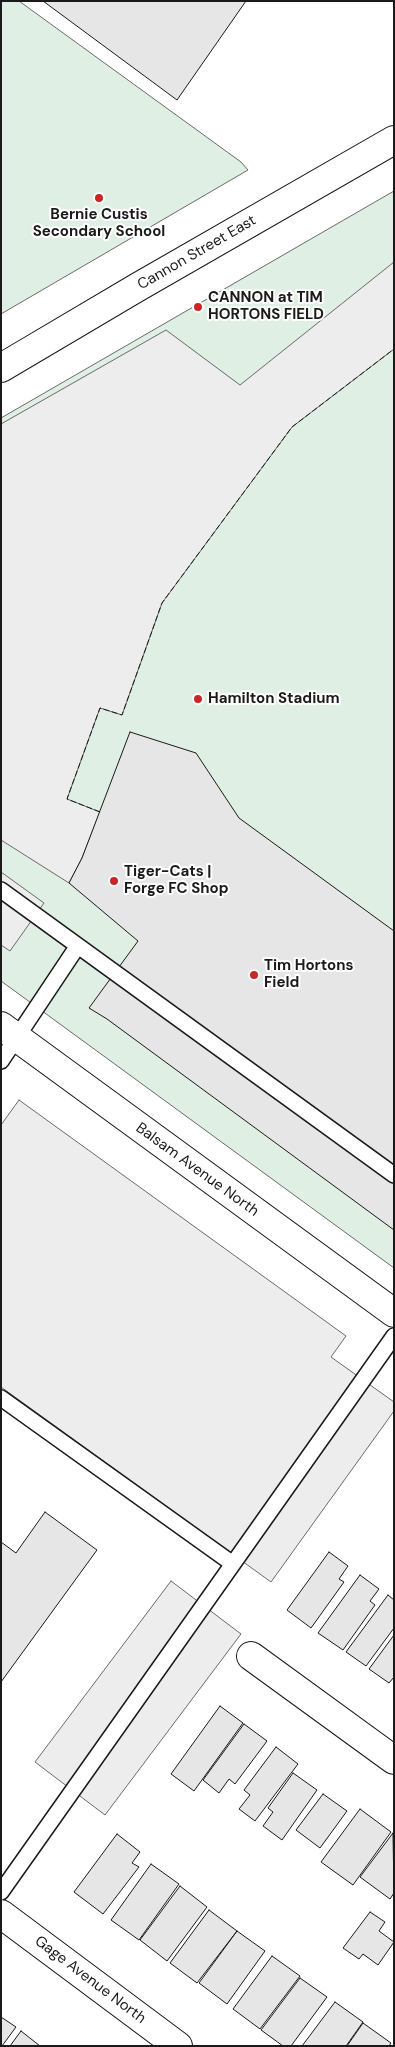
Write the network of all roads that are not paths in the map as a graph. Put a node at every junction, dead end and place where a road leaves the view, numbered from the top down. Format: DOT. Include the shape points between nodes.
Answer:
graph roads {
  1 [pos="394,140"];
  2 [pos="1,368"];
  3 [pos="1,890"];
  4 [pos="78,947"];
  5 [pos="10,1032"];
  6 [pos="1,1061"];
  7 [pos="394,1175"];
  8 [pos="394,1313"];
  9 [pos="394,1336"];
  10 [pos="1,1398"];
  11 [pos="233,1564"];
  12 [pos="251,1656"];
  13 [pos="394,1760"];
  14 [pos="1,1892"];
  15 [pos="1,1914"];
  16 [pos="178,2046"];
  1 -- 2 [label="main road, Cannon Street East"];
  3 -- 4 [label="lane"];
  4 -- 5 [label="lane"];
  4 -- 7 [label="lane"];
  5 -- 6 [label="lane"];
  5 -- 8 [label="main road, Balsam Avenue North"];
  9 -- 11 [label="lane"];
  10 -- 11 [label="lane"];
  11 -- 14 [label="lane"];
  12 -- 13 [label="main road"];
  15 -- 16 [label="main road, Gage Avenue North"];
}
